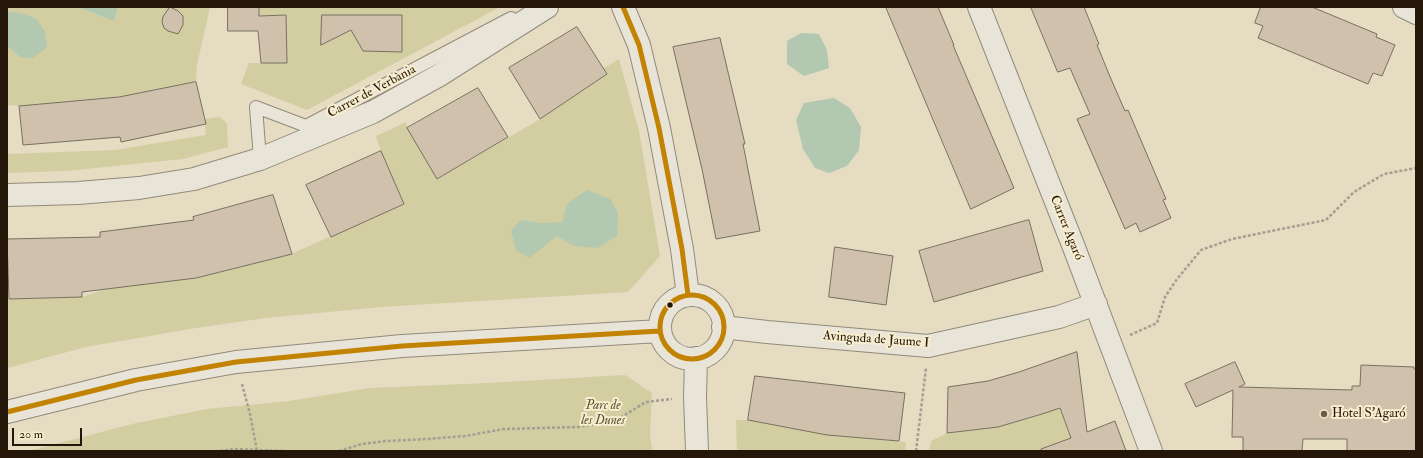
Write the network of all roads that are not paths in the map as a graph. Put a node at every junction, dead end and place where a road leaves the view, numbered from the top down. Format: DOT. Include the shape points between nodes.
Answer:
graph roads {
  1 [pos="531,7"];
  2 [pos="547,7"];
  3 [pos="623,7"];
  4 [pos="979,7"];
  5 [pos="1404,7"];
  6 [pos="1416,13"];
  7 [pos="260,159"];
  8 [pos="7,195"];
  9 [pos="688,295"];
  10 [pos="1096,304"];
  11 [pos="723,327"];
  12 [pos="660,331"];
  13 [pos="696,358"];
  14 [pos="7,412"];
  15 [pos="697,451"];
  16 [pos="1151,451"];
  1 -- 7 [label="lane, Carrer de Verbània" via="306,126 256,107"];
  2 -- 7 [label="street, Carrer de Verbània" via="438,76 373,112"];
  3 -- 9 [label="street" via="639,45 659,128"];
  4 -- 10 [label="street, Carrer Agaró"];
  5 -- 6 [label="street"];
  7 -- 8 [label="street, Carrer de Verbània" via="194,179 139,188"];
  9 -- 11 [label="street" via="701,296 713,303 721,314"];
  9 -- 12 [label="street" via="676,299 666,307 661,318"];
  10 -- 11 [label="street, Avinguda de Jaume I" via="1059,317 928,346"];
  10 -- 16 [label="street, Carrer Agaró"];
  11 -- 13 [label="street" via="722,336 712,351"];
  12 -- 13 [label="street" via="662,339 672,352"];
  12 -- 14 [label="street" via="402,346 236,362 136,380"];
  13 -- 15 [label="street"];
}
